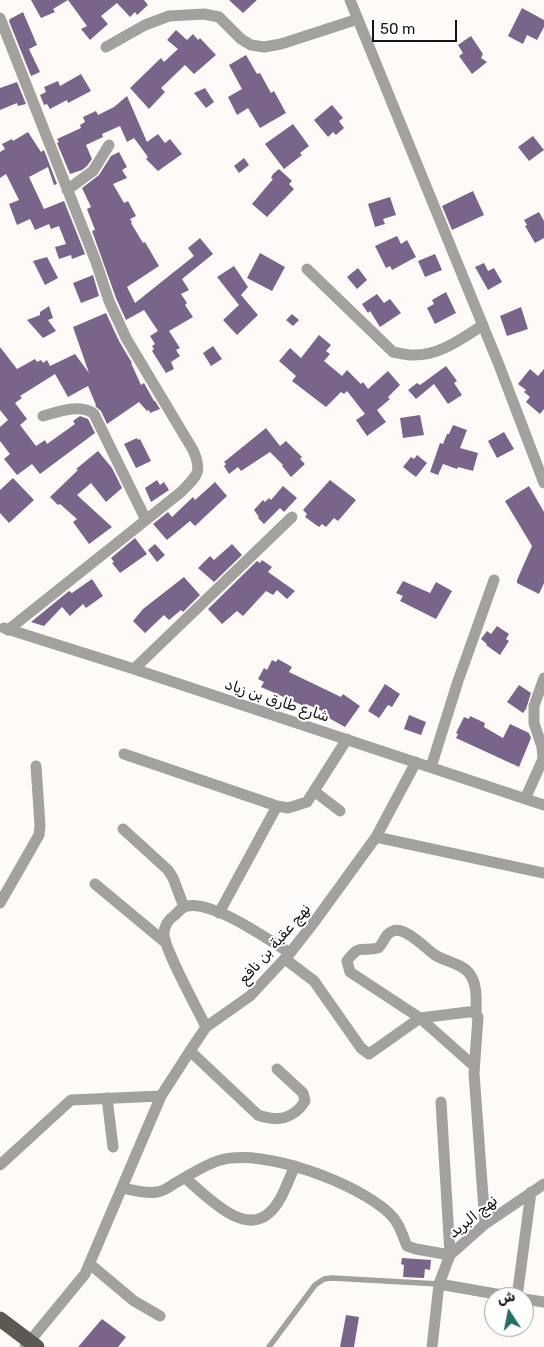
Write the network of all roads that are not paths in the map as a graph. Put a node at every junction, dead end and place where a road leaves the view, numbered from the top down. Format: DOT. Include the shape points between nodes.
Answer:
graph roads {
  1 [pos="350,0"];
  2 [pos="0,18"];
  3 [pos="358,19"];
  4 [pos="106,46"];
  5 [pos="108,145"];
  6 [pos="67,190"];
  7 [pos="307,269"];
  8 [pos="483,326"];
  9 [pos="44,416"];
  10 [pos="544,483"];
  11 [pos="292,516"];
  12 [pos="146,520"];
  13 [pos="494,580"];
  14 [pos="4,628"];
  15 [pos="134,669"];
  16 [pos="544,678"];
  17 [pos="347,739"];
  18 [pos="124,754"];
  19 [pos="416,762"];
  20 [pos="36,766"];
  21 [pos="431,767"];
  22 [pos="314,791"];
  23 [pos="525,798"];
  24 [pos="544,805"];
  25 [pos="277,806"];
  26 [pos="340,811"];
  27 [pos="123,829"];
  28 [pos="376,837"];
  29 [pos="544,873"];
  30 [pos="95,884"];
  31 [pos="0,904"];
  32 [pos="184,907"];
  33 [pos="219,913"];
  34 [pos="166,943"];
  35 [pos="287,956"];
  36 [pos="476,1014"];
  37 [pos="420,1018"];
  38 [pos="206,1027"];
  39 [pos="190,1051"];
  40 [pos="474,1066"];
  41 [pos="277,1070"];
  42 [pos="161,1096"];
  43 [pos="107,1098"];
  44 [pos="441,1102"];
  45 [pos="113,1147"];
  46 [pos="0,1165"];
  47 [pos="295,1166"];
  48 [pos="185,1178"];
  49 [pos="544,1184"];
  50 [pos="123,1188"];
  51 [pos="531,1192"];
  52 [pos="485,1224"];
  53 [pos="450,1255"];
  54 [pos="90,1265"];
  55 [pos="439,1284"];
  56 [pos="517,1287"];
  57 [pos="484,1292"];
  58 [pos="160,1316"];
  59 [pos="0,1319"];
  60 [pos="31,1345"];
  61 [pos="269,1347"];
  62 [pos="432,1347"];
  1 -- 3 [label="street"];
  2 -- 6 [label="street"];
  3 -- 4 [label="street" via="264,47 241,39 219,17 176,15 145,25"];
  3 -- 8 [label="street"];
  5 -- 6 [label="street" via="93,171"];
  6 -- 12 [label="street" via="117,320 199,467 194,478"];
  7 -- 8 [label="street" via="393,352 429,354"];
  8 -- 10 [label="street"];
  9 -- 12 [label="street" via="82,409 94,414"];
  11 -- 15 [label="street"];
  12 -- 14 [label="street"];
  13 -- 21 [label="street"];
  14 -- 15 [label="street, شارع طارق بن زياد"];
  15 -- 17 [label="street, شارع طارق بن زياد"];
  16 -- 23 [label="street" via="534,706 534,723 543,759"];
  17 -- 19 [label="street, شارع طارق بن زياد"];
  17 -- 22 [label="street"];
  18 -- 25 [label="street"];
  19 -- 21 [label="street, شارع طارق بن زياد"];
  19 -- 28 [label="street, نهج عقبة بن نافع"];
  20 -- 31 [label="street" via="39,835"];
  21 -- 23 [label="street, شارع طارق بن زياد"];
  22 -- 25 [label="street" via="302,805"];
  22 -- 26 [label="street"];
  23 -- 24 [label="street, شارع طارق بن زياد"];
  25 -- 33 [label="street"];
  27 -- 32 [label="street" via="168,870"];
  28 -- 29 [label="street"];
  28 -- 35 [label="street, نهج عقبة بن نافع"];
  30 -- 34 [label="street"];
  32 -- 33 [label="street" via="196,906"];
  32 -- 34 [label="street" via="166,923"];
  33 -- 35 [label="street" via="240,922"];
  34 -- 38 [label="street"];
  35 -- 37 [label="street" via="314,981 361,1048 369,1054"];
  35 -- 38 [label="street, نهج عقبة بن نافع" via="250,996"];
  36 -- 37 [label="street" via="468,1012"];
  36 -- 37 [label="street" via="475,988 469,972 435,955 404,932 394,930 378,948 353,952 346,960 350,972"];
  36 -- 40 [label="street"];
  37 -- 40 [label="street"];
  38 -- 39 [label="street, نهج عقبة بن نافع"];
  39 -- 41 [label="street" via="258,1115 269,1119 282,1119 300,1109 305,1101 303,1093"];
  39 -- 42 [label="street, نهج عقبة بن نافع"];
  40 -- 52 [label="street"];
  42 -- 43 [label="street"];
  42 -- 50 [label="street, نهج عقبة بن نافع"];
  43 -- 45 [label="street"];
  43 -- 46 [label="street" via="70,1100"];
  44 -- 53 [label="street"];
  47 -- 48 [label="street" via="247,1156 221,1160"];
  47 -- 48 [label="street" via="277,1203 269,1214 256,1220 230,1215"];
  47 -- 53 [label="street" via="356,1191 389,1213 402,1231 407,1246"];
  48 -- 50 [label="street" via="155,1193"];
  49 -- 51 [label="street, نهج البريد"];
  50 -- 54 [label="street, نهج عقبة بن نافع"];
  51 -- 52 [label="street, نهج البريد"];
  51 -- 56 [label="street"];
  52 -- 53 [label="street, نهج البريد"];
  53 -- 55 [label="street, نهج البريد"];
  54 -- 58 [label="street" via="134,1301"];
  54 -- 60 [label="street, نهج عقبة بن نافع"];
  55 -- 57 [label="street"];
  55 -- 61 [label="lane" via="324,1279 315,1285"];
  55 -- 62 [label="street, نهج البريد"];
  59 -- 60 [label="main road"];
}
